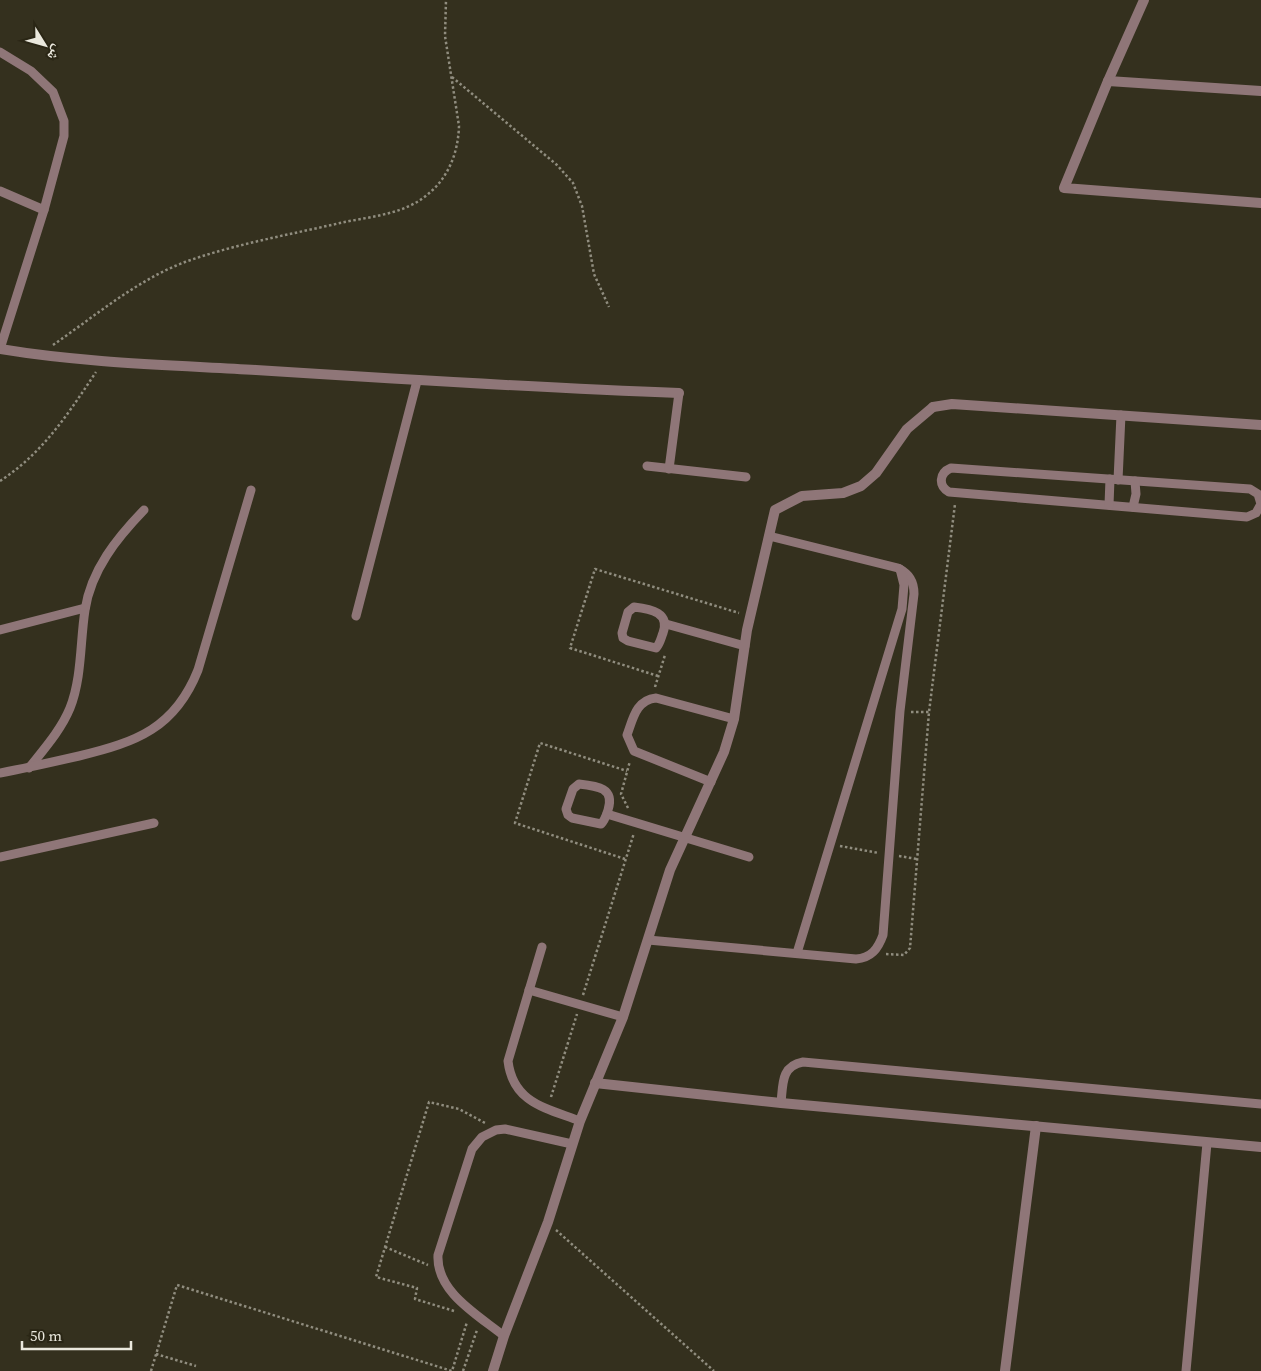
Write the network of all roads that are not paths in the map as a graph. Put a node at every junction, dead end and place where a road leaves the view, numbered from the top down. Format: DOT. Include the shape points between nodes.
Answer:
graph roads {
  1 [pos="1144,0"];
  2 [pos="0,52"];
  3 [pos="1108,81"];
  4 [pos="1261,91"];
  5 [pos="0,191"];
  6 [pos="1261,203"];
  7 [pos="44,210"];
  8 [pos="0,349"];
  9 [pos="417,381"];
  10 [pos="678,393"];
  11 [pos="1121,415"];
  12 [pos="1261,425"];
  13 [pos="647,466"];
  14 [pos="669,469"];
  15 [pos="746,477"];
  16 [pos="1114,479"];
  17 [pos="1136,481"];
  18 [pos="251,490"];
  19 [pos="1109,505"];
  20 [pos="1133,507"];
  21 [pos="144,510"];
  22 [pos="769,536"];
  23 [pos="900,569"];
  24 [pos="85,608"];
  25 [pos="356,616"];
  26 [pos="666,624"];
  27 [pos="0,630"];
  28 [pos="745,646"];
  29 [pos="734,719"];
  30 [pos="29,768"];
  31 [pos="0,773"];
  32 [pos="711,782"];
  33 [pos="607,814"];
  34 [pos="154,823"];
  35 [pos="684,837"];
  36 [pos="0,857"];
  37 [pos="749,857"];
  38 [pos="648,940"];
  39 [pos="542,948"];
  40 [pos="797,953"];
  41 [pos="529,990"];
  42 [pos="623,1016"];
  43 [pos="595,1083"];
  44 [pos="781,1103"];
  45 [pos="1261,1104"];
  46 [pos="580,1121"];
  47 [pos="1036,1126"];
  48 [pos="1207,1143"];
  49 [pos="572,1144"];
  50 [pos="1261,1147"];
  51 [pos="504,1336"];
  52 [pos="493,1371"];
  53 [pos="1005,1371"];
  54 [pos="1186,1371"];
  1 -- 3 [label="street"];
  2 -- 7 [label="lane" via="43,80 60,106 64,136"];
  3 -- 4 [label="street"];
  3 -- 6 [label="street" via="1064,188"];
  5 -- 7 [label="lane"];
  7 -- 8 [label="lane"];
  8 -- 9 [label="street" via="38,356 103,361"];
  9 -- 10 [label="street"];
  9 -- 25 [label="lane"];
  10 -- 14 [label="lane"];
  11 -- 12 [label="street"];
  11 -- 16 [label="lane"];
  11 -- 22 [label="street" via="952,404 933,407 907,429 869,480 843,493 812,494 784,504 775,510"];
  13 -- 14 [label="lane"];
  14 -- 15 [label="lane"];
  16 -- 17 [label="lane"];
  16 -- 19 [label="lane"];
  16 -- 19 [label="lane" via="950,468 944,472 941,484 946,490 956,492"];
  17 -- 20 [label="lane"];
  17 -- 20 [label="lane" via="1250,489 1258,494 1261,504 1256,513 1247,516"];
  18 -- 30 [label="lane" via="198,670 180,704 156,728 125,744"];
  19 -- 20 [label="lane"];
  21 -- 24 [label="lane" via="125,530 100,567"];
  22 -- 23 [label="lane"];
  22 -- 28 [label="street"];
  23 -- 40 [label="lane" via="904,585 902,609"];
  23 -- 40 [label="lane" via="910,577 914,588 900,711 883,935 873,953 856,960"];
  24 -- 27 [label="lane"];
  24 -- 30 [label="lane" via="77,682 70,707 57,731"];
  26 -- 26 [label="lane" via="661,615 634,608 628,612 622,635 628,641 654,648"];
  26 -- 28 [label="lane"];
  28 -- 29 [label="street"];
  29 -- 32 [label="street"];
  29 -- 32 [label="lane" via="656,698 637,708 628,735 634,750"];
  30 -- 31 [label="lane"];
  32 -- 35 [label="street"];
  33 -- 33 [label="lane" via="611,800 608,793 582,784 574,786 566,809 570,817 599,825"];
  33 -- 35 [label="lane"];
  34 -- 36 [label="lane"];
  35 -- 37 [label="lane"];
  35 -- 38 [label="street"];
  38 -- 40 [label="lane"];
  38 -- 42 [label="street"];
  39 -- 41 [label="lane"];
  41 -- 42 [label="lane"];
  41 -- 46 [label="lane" via="508,1061 510,1074 520,1093"];
  42 -- 43 [label="street"];
  43 -- 44 [label="street"];
  43 -- 46 [label="street"];
  44 -- 45 [label="lane" via="787,1070 803,1062"];
  44 -- 47 [label="street"];
  46 -- 49 [label="street"];
  47 -- 48 [label="street"];
  47 -- 53 [label="street"];
  48 -- 50 [label="street"];
  48 -- 54 [label="lane"];
  49 -- 51 [label="street" via="548,1222"];
  49 -- 51 [label="lane" via="505,1129 482,1137 472,1149 438,1255 439,1270 449,1289 470,1313 481,1317"];
  51 -- 52 [label="street"];
}
